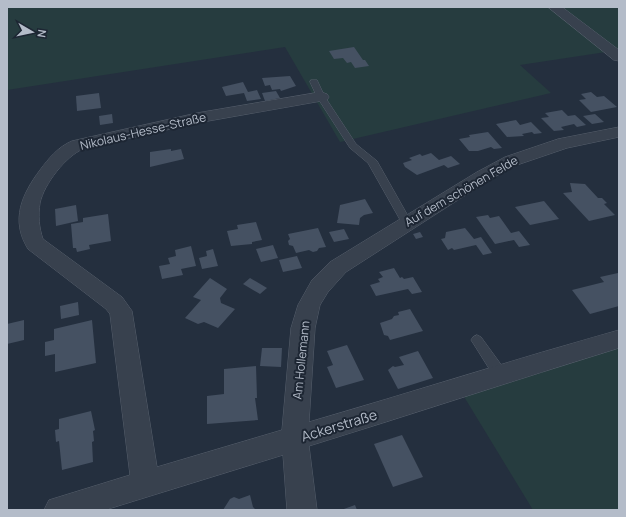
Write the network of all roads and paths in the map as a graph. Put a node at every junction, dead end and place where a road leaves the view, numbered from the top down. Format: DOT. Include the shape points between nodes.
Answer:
graph roads {
  1 [pos="554,7"];
  2 [pos="619,57"];
  3 [pos="317,89"];
  4 [pos="619,132"];
  5 [pos="402,226"];
  6 [pos="619,339"];
  7 [pos="477,340"];
  8 [pos="500,374"];
  9 [pos="295,439"];
  10 [pos="145,483"];
  11 [pos="59,510"];
  12 [pos="302,510"];
  1 -- 2 [label="street"];
  3 -- 5 [label="lane" via="355,149 372,161"];
  3 -- 10 [label="street, Nikolaus-Hesse-Straße" via="70,148 60,157 34,194 30,210 35,244 114,303 121,311"];
  4 -- 5 [label="street, Auf dem schönen Felde" via="564,143 517,158"];
  5 -- 9 [label="street, Am Hollemann" via="338,267 327,276 313,296 303,328"];
  6 -- 8 [label="street, Ackerstraße"];
  7 -- 8 [label="lane"];
  8 -- 9 [label="street, Ackerstraße"];
  9 -- 10 [label="street, Ackerstraße"];
  9 -- 12 [label="street, Am Hollemann"];
  10 -- 11 [label="street, Ackerstraße"];
}
